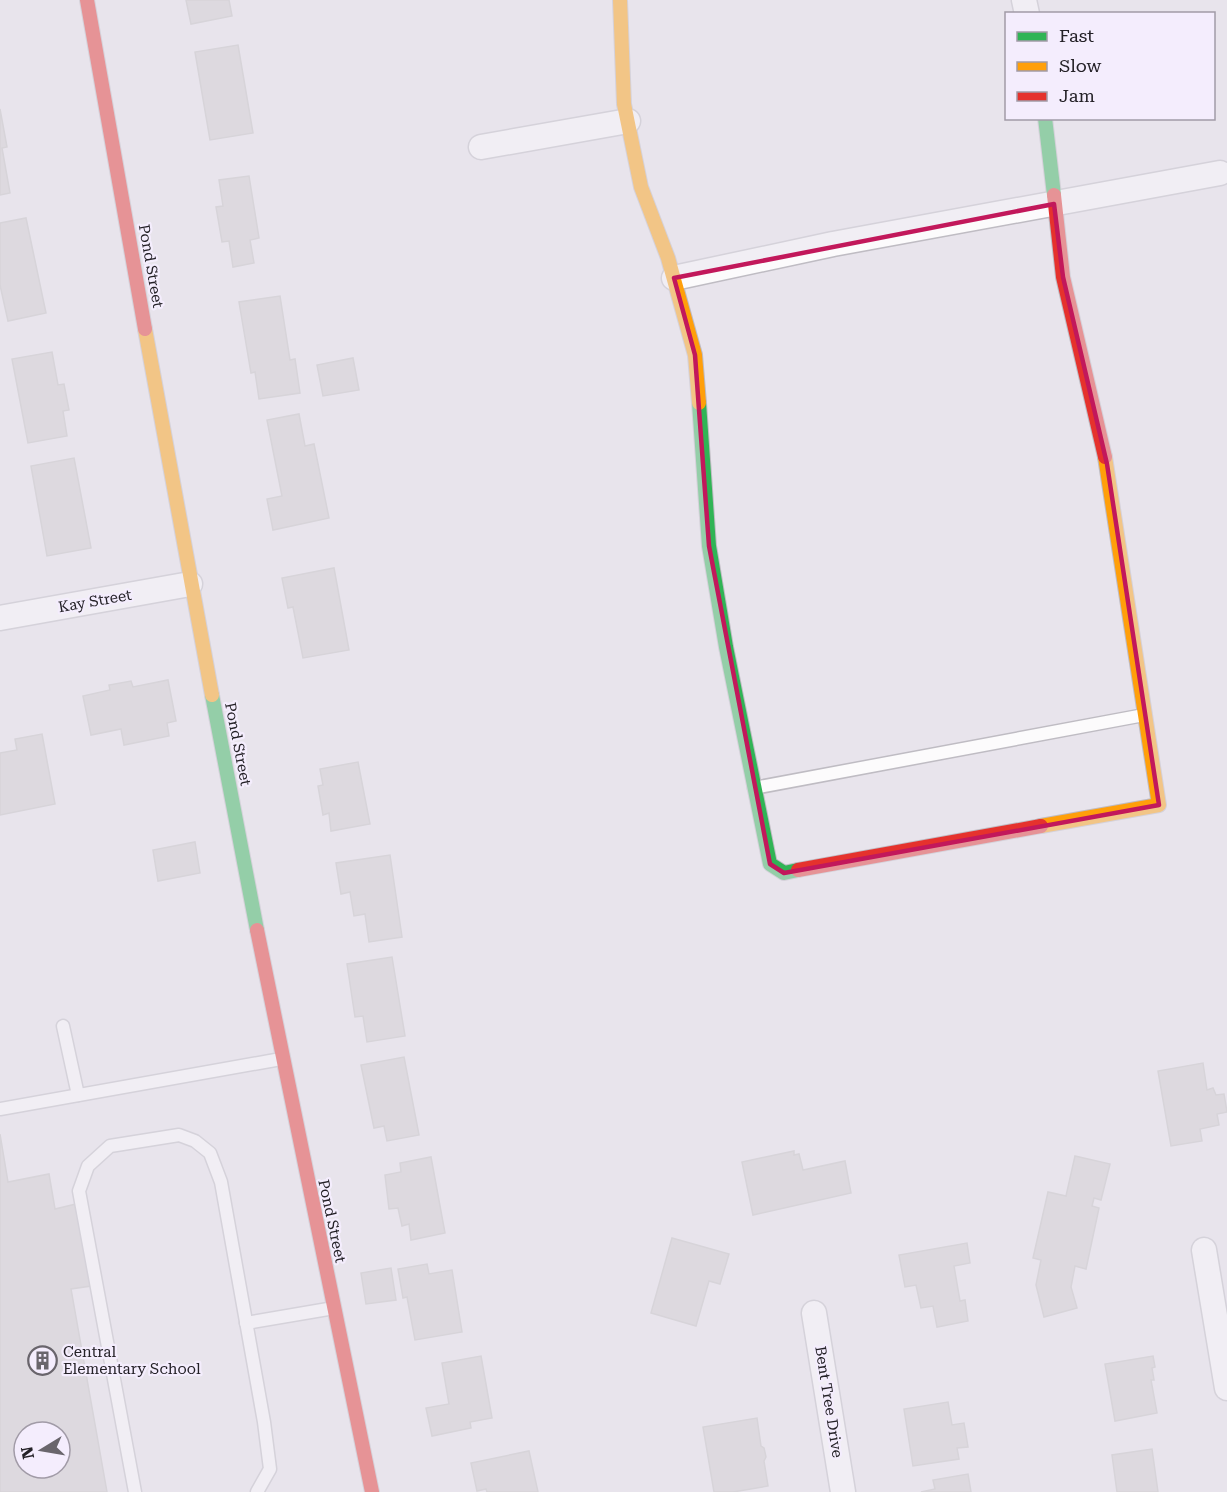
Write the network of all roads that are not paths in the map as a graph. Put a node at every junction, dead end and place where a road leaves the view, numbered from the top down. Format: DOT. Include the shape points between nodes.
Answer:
graph roads {
  1 [pos="87,0"];
  2 [pos="620,0"];
  3 [pos="1045,120"];
  4 [pos="628,121"];
  5 [pos="481,147"];
  6 [pos="1220,173"];
  7 [pos="1054,204"];
  8 [pos="674,278"];
  9 [pos="190,584"];
  10 [pos="0,618"];
  11 [pos="1145,715"];
  12 [pos="754,788"];
  13 [pos="63,1026"];
  14 [pos="282,1059"];
  15 [pos="78,1095"];
  16 [pos="0,1109"];
  17 [pos="1204,1250"];
  18 [pos="334,1308"];
  19 [pos="814,1313"];
  20 [pos="246,1323"];
  21 [pos="1227,1388"];
  22 [pos="135,1492"];
  23 [pos="257,1492"];
  24 [pos="372,1492"];
  25 [pos="843,1492"];
  1 -- 9 [label="street, Pond Street"];
  2 -- 4 [label="street"];
  3 -- 7 [label="street"];
  4 -- 5 [label="street"];
  4 -- 8 [label="street" via="641,187"];
  6 -- 7 [label="street"];
  7 -- 8 [label="street"];
  7 -- 11 [label="street" via="1062,277 1107,464"];
  8 -- 12 [label="street" via="695,355 709,546"];
  9 -- 10 [label="street, Kay Street"];
  9 -- 14 [label="street, Pond Street"];
  11 -- 12 [label="lane"];
  11 -- 12 [label="street" via="1159,806 784,873 770,864"];
  13 -- 15 [label="lane"];
  14 -- 15 [label="lane"];
  14 -- 18 [label="street, Pond Street"];
  15 -- 16 [label="lane"];
  17 -- 21 [label="street"];
  18 -- 20 [label="lane"];
  18 -- 24 [label="street, Pond Street"];
  19 -- 25 [label="street, Bent Tree Drive"];
  20 -- 22 [label="lane" via="221,1182 210,1153 179,1135 110,1146 88,1166 79,1191"];
  20 -- 23 [label="lane" via="270,1469"];
}
